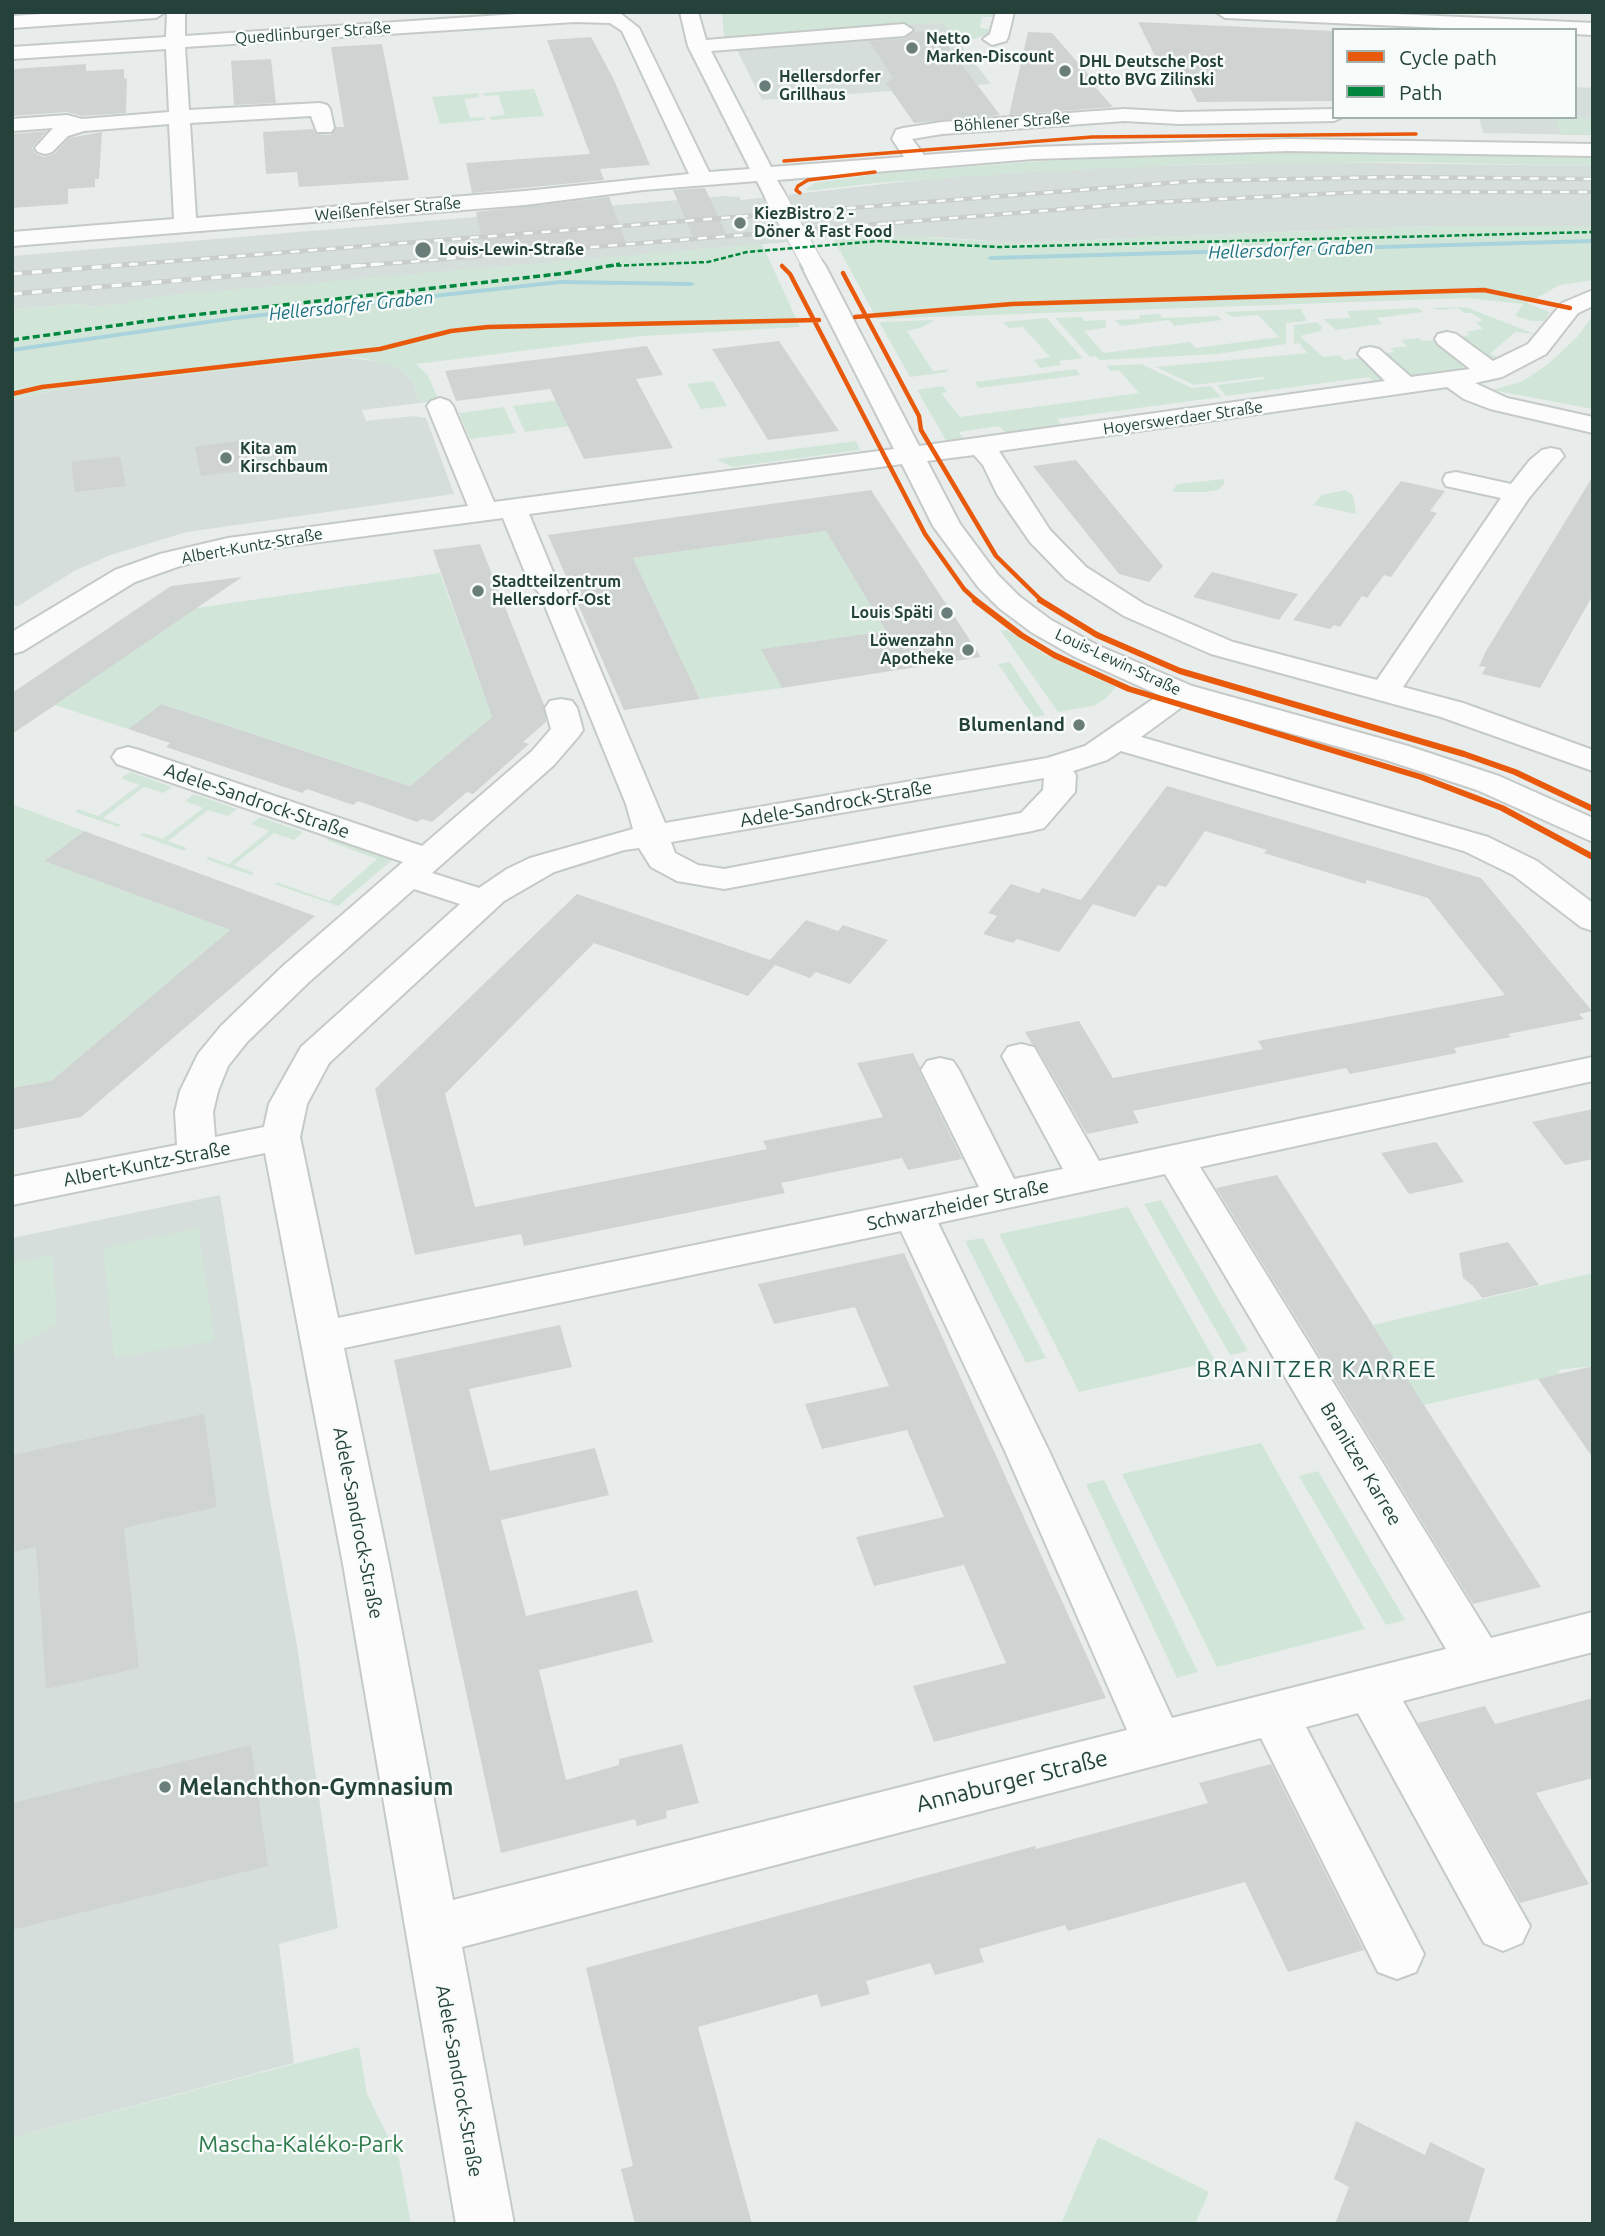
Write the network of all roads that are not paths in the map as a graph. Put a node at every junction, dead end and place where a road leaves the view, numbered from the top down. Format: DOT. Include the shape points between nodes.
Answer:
graph roads {
  1 [pos="156,12"];
  2 [pos="400,12"];
  3 [pos="688,12"];
  4 [pos="1005,12"];
  5 [pos="1225,12"];
  6 [pos="1429,21"];
  7 [pos="12,22"];
  8 [pos="176,27"];
  9 [pos="1572,28"];
  10 [pos="904,30"];
  11 [pos="12,36"];
  12 [pos="992,39"];
  13 [pos="698,47"];
  14 [pos="12,53"];
  15 [pos="1332,115"];
  16 [pos="1154,116"];
  17 [pos="179,117"];
  18 [pos="12,125"];
  19 [pos="81,125"];
  20 [pos="324,128"];
  21 [pos="45,148"];
  22 [pos="1162,148"];
  23 [pos="1593,150"];
  24 [pos="917,161"];
  25 [pos="763,173"];
  26 [pos="702,179"];
  27 [pos="185,225"];
  28 [pos="12,239"];
  29 [pos="1593,297"];
  30 [pos="1447,339"];
  31 [pos="1370,354"];
  32 [pos="1493,372"];
  33 [pos="1455,381"];
  34 [pos="1407,387"];
  35 [pos="440,406"];
  36 [pos="1593,425"];
  37 [pos="979,446"];
  38 [pos="910,455"];
  39 [pos="1545,461"];
  40 [pos="1456,480"];
  41 [pos="851,484"];
  42 [pos="741,489"];
  43 [pos="1518,494"];
  44 [pos="498,510"];
  45 [pos="613,517"];
  46 [pos="12,645"];
  47 [pos="1181,692"];
  48 [pos="1385,692"];
  49 [pos="561,708"];
  50 [pos="1117,740"];
  51 [pos="128,757"];
  52 [pos="1593,761"];
  53 [pos="1053,767"];
  54 [pos="1593,832"];
  55 [pos="652,835"];
  56 [pos="417,867"];
  57 [pos="484,901"];
  58 [pos="1593,919"];
  59 [pos="1021,1056"];
  60 [pos="1593,1069"];
  61 [pos="940,1070"];
  62 [pos="281,1138"];
  63 [pos="197,1153"];
  64 [pos="1176,1160"];
  65 [pos="1088,1178"];
  66 [pos="12,1191"];
  67 [pos="1003,1196"];
  68 [pos="914,1215"];
  69 [pos="322,1337"];
  70 [pos="1593,1632"];
  71 [pos="1479,1661"];
  72 [pos="1370,1689"];
  73 [pos="1274,1714"];
  74 [pos="1158,1743"];
  75 [pos="1503,1926"];
  76 [pos="431,1930"];
  77 [pos="1398,1954"];
  78 [pos="485,2224"];
  1 -- 7 [label="street"];
  2 -- 8 [label="street, Quedlinburger Straße"];
  3 -- 13 [label="street, Louis-Lewin-Straße"];
  4 -- 12 [label="street" via="999,37"];
  5 -- 6 [label="street"];
  6 -- 9 [label="street"];
  8 -- 11 [label="street, Quedlinburger Straße"];
  8 -- 14 [label="street, Quedlinburger Straße"];
  8 -- 17 [label="street"];
  8 -- 26 [label="street, Quedlinburger Straße" via="614,18 631,28"];
  10 -- 13 [label="street"];
  13 -- 25 [label="street, Louis-Lewin-Straße"];
  15 -- 16 [label="street, Böhlener Straße"];
  16 -- 22 [label="street"];
  16 -- 24 [label="street, Böhlener Straße" via="1093,116 903,134"];
  17 -- 19 [label="street"];
  17 -- 20 [label="street" via="320,109"];
  17 -- 27 [label="street"];
  18 -- 19 [label="street" via="67,121"];
  19 -- 21 [label="street" via="61,132"];
  22 -- 23 [label="street, Böhlener Straße" via="1452,139"];
  22 -- 24 [label="street, Böhlener Straße"];
  24 -- 25 [label="street, Böhlener Straße"];
  25 -- 26 [label="street, Weißenfelser Straße"];
  25 -- 38 [label="street, Louis-Lewin-Straße, bridge"];
  26 -- 27 [label="street, Weißenfelser Straße"];
  27 -- 28 [label="street, Weißenfelser Straße"];
  29 -- 32 [label="street, Hoyerswerdaer Straße" via="1570,308 1537,349"];
  30 -- 32 [label="street"];
  31 -- 34 [label="street"];
  32 -- 33 [label="street, Hoyerswerdaer Straße"];
  33 -- 34 [label="street, Hoyerswerdaer Straße"];
  33 -- 36 [label="street" via="1485,400"];
  34 -- 37 [label="street, Hoyerswerdaer Straße"];
  35 -- 44 [label="street"];
  37 -- 38 [label="street, Hoyerswerdaer Straße"];
  37 -- 48 [label="street" via="995,462 1040,536 1076,573 1134,610 1222,648"];
  38 -- 42 [label="street, Albert-Kuntz-Straße"];
  38 -- 47 [label="street, Louis-Lewin-Straße" via="967,556 1009,602 1086,651"];
  39 -- 43 [label="street"];
  40 -- 43 [label="street"];
  41 -- 42 [label="street"];
  42 -- 44 [label="street, Albert-Kuntz-Straße"];
  42 -- 45 [label="street"];
  43 -- 48 [label="street"];
  44 -- 46 [label="street, Albert-Kuntz-Straße" via="228,546 170,560 125,576"];
  44 -- 55 [label="street" via="553,591"];
  47 -- 50 [label="street, Adele-Sandrock-Straße"];
  47 -- 54 [label="street, Louis-Lewin-Straße" via="1398,752 1488,783"];
  48 -- 52 [label="street" via="1452,710"];
  49 -- 56 [label="street" via="567,730 543,758"];
  50 -- 53 [label="street, Adele-Sandrock-Straße" via="1077,761"];
  50 -- 58 [label="street" via="1476,844 1525,868"];
  51 -- 56 [label="street, Adele-Sandrock-Straße"];
  53 -- 55 [label="street, Adele-Sandrock-Straße"];
  53 -- 55 [label="street" via="1060,775 1059,792 1032,821 723,879 690,874 663,860"];
  55 -- 57 [label="street, Adele-Sandrock-Straße" via="542,865"];
  56 -- 57 [label="street, Adele-Sandrock-Straße"];
  56 -- 63 [label="street" via="296,974 211,1063 194,1112"];
  57 -- 62 [label="street, Adele-Sandrock-Straße" via="314,1056 288,1104"];
  59 -- 65 [label="street"];
  60 -- 64 [label="street, Schwarzheider Straße"];
  61 -- 67 [label="street"];
  62 -- 63 [label="street, Albert-Kuntz-Straße"];
  62 -- 69 [label="street, Adele-Sandrock-Straße"];
  63 -- 66 [label="street, Albert-Kuntz-Straße"];
  64 -- 65 [label="street, Schwarzheider Straße"];
  64 -- 71 [label="street, Branitzer Karree"];
  65 -- 67 [label="street, Schwarzheider Straße"];
  67 -- 68 [label="street, Schwarzheider Straße"];
  68 -- 69 [label="street, Schwarzheider Straße"];
  68 -- 74 [label="street" via="1027,1451"];
  69 -- 76 [label="street, Adele-Sandrock-Straße"];
  70 -- 71 [label="street, Annaburger Straße"];
  71 -- 72 [label="street, Annaburger Straße"];
  72 -- 73 [label="street, Annaburger Straße"];
  72 -- 75 [label="street"];
  73 -- 74 [label="street, Annaburger Straße"];
  73 -- 77 [label="street"];
  74 -- 76 [label="street, Annaburger Straße"];
  76 -- 78 [label="street, Adele-Sandrock-Straße"];
}
